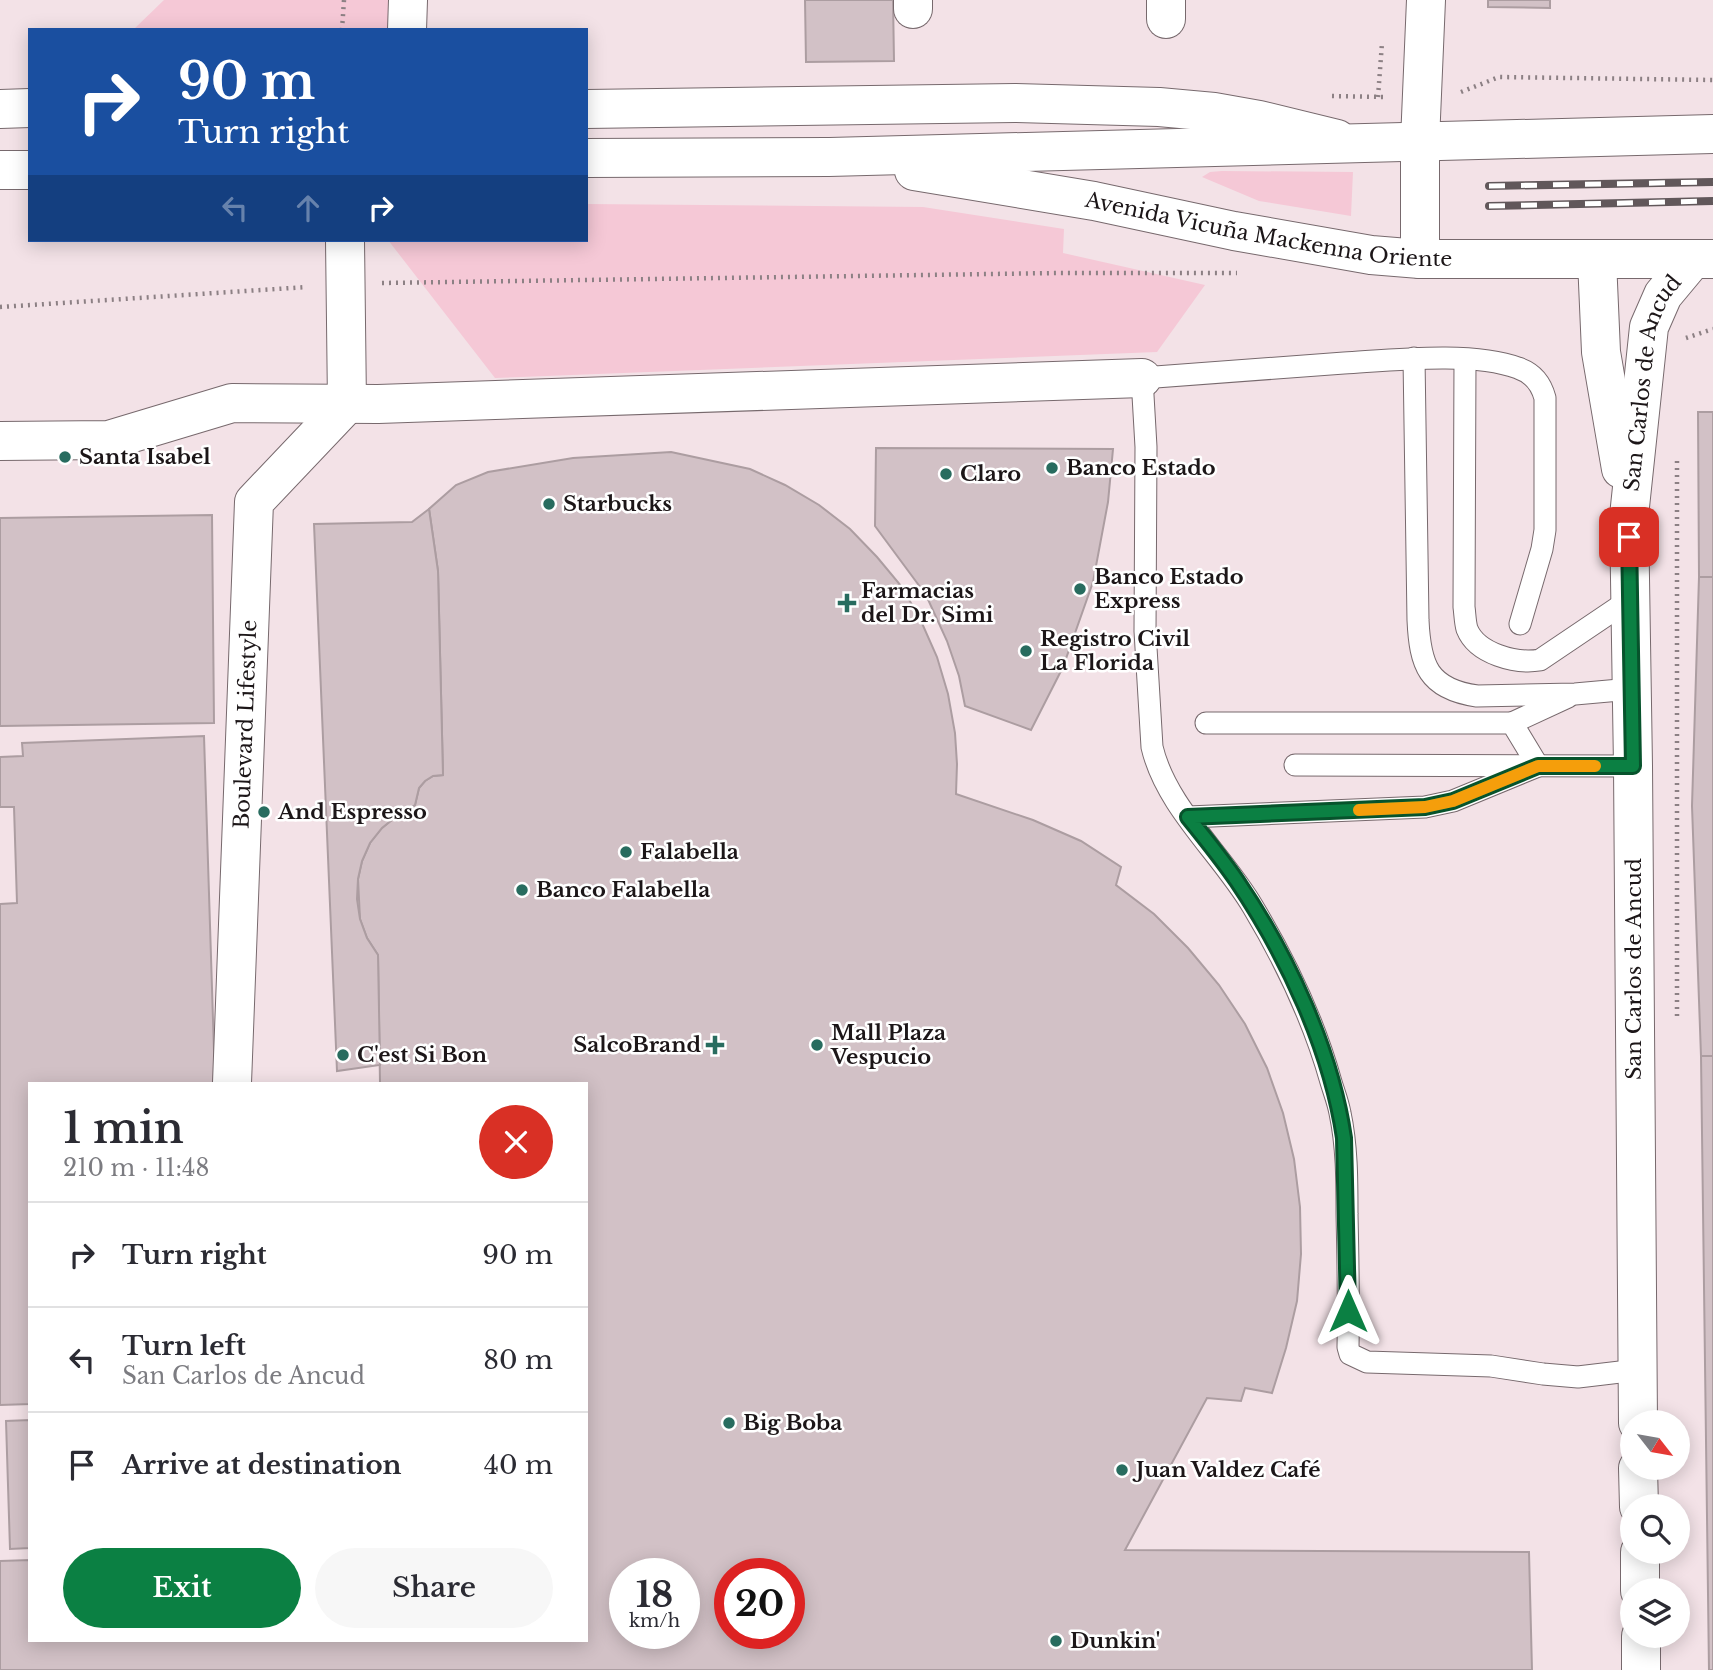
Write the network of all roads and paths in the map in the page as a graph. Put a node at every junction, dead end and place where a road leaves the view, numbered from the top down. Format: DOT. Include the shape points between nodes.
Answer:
graph roads {
  1 [pos="344,0"];
  2 [pos="408,0"];
  3 [pos="1426,0"];
  4 [pos="342,28"];
  5 [pos="407,28"];
  6 [pos="1382,41"];
  7 [pos="1378,97"];
  8 [pos="28,108"];
  9 [pos="0,109"];
  10 [pos="588,109"];
  11 [pos="1713,134"];
  12 [pos="1420,141"];
  13 [pos="1354,143"];
  14 [pos="829,157"];
  15 [pos="588,158"];
  16 [pos="0,170"];
  17 [pos="28,170"];
  18 [pos="345,242"];
  19 [pos="1420,259"];
  20 [pos="1703,259"];
  21 [pos="1597,260"];
  22 [pos="1248,274"];
  23 [pos="345,285"];
  24 [pos="0,307"];
  25 [pos="1414,358"];
  26 [pos="1465,360"];
  27 [pos="1142,378"];
  28 [pos="347,404"];
  29 [pos="0,441"];
  30 [pos="1677,452"];
  31 [pos="1629,516"];
  32 [pos="1629,600"];
  33 [pos="1520,624"];
  34 [pos="1631,689"];
  35 [pos="1575,694"];
  36 [pos="1206,723"];
  37 [pos="1512,723"];
  38 [pos="1295,765"];
  39 [pos="1538,766"];
  40 [pos="1633,766"];
  41 [pos="1188,817"];
  42 [pos="1677,1020"];
  43 [pos="232,1082"];
  44 [pos="1637,1370"];
  45 [pos="1638,1410"];
  46 [pos="1641,1648"];
  47 [pos="1642,1670"];
  1 -- 4 [label="path"];
  2 -- 5 [label="street"];
  3 -- 12 [label="street"];
  6 -- 7 [label="path"];
  8 -- 9 [label="street"];
  10 -- 13 [label="street" via="1015,103 1159,107 1259,120"];
  11 -- 12 [label="street, Avenida Vicuña Mackenna Oriente"];
  12 -- 13 [label="street, Avenida Vicuña Mackenna Oriente"];
  12 -- 19 [label="street"];
  13 -- 14 [label="street, Avenida Vicuña Mackenna Oriente"];
  14 -- 15 [label="street, Avenida Vicuña Mackenna Oriente"];
  14 -- 19 [label="street, Avenida Vicuña Mackenna Oriente" via="1094,201 1317,246"];
  16 -- 17 [label="street"];
  18 -- 23 [label="street"];
  19 -- 21 [label="street, Avenida Vicuña Mackenna Oriente"];
  20 -- 21 [label="street, Avenida Vicuña Mackenna Oriente"];
  20 -- 31 [label="street, San Carlos de Ancud" via="1663,295 1649,327"];
  21 -- 31 [label="street, San Carlos de Ancud" via="1601,352"];
  22 -- 23 [label="path"];
  23 -- 24 [label="path"];
  23 -- 28 [label="street"];
  25 -- 26 [label="lane"];
  25 -- 27 [label="lane"];
  25 -- 35 [label="lane" via="1418,620 1425,667 1442,685 1464,694"];
  26 -- 32 [label="lane" via="1464,607 1473,639 1508,658 1540,660"];
  26 -- 33 [label="lane" via="1495,361 1521,369 1536,379 1545,398 1545,530"];
  27 -- 28 [label="street"];
  27 -- 41 [label="lane" via="1149,722 1156,764"];
  28 -- 29 [label="street" via="232,404 109,440"];
  28 -- 43 [label="street, Boulevard Lifestyle" via="254,502"];
  30 -- 42 [label="path"];
  31 -- 32 [label="street, San Carlos de Ancud"];
  32 -- 34 [label="street, San Carlos de Ancud"];
  34 -- 35 [label="lane"];
  34 -- 40 [label="street, San Carlos de Ancud"];
  35 -- 37 [label="lane"];
  36 -- 37 [label="lane"];
  37 -- 39 [label="lane"];
  38 -- 39 [label="lane"];
  39 -- 40 [label="lane"];
  39 -- 41 [label="lane" via="1453,801 1425,807"];
  40 -- 44 [label="street, San Carlos de Ancud"];
  41 -- 44 [label="lane" via="1259,916 1323,1052 1344,1138 1350,1354 1382,1363 1491,1366 1578,1377"];
  44 -- 45 [label="street, San Carlos de Ancud"];
  46 -- 47 [label="street"];
}
